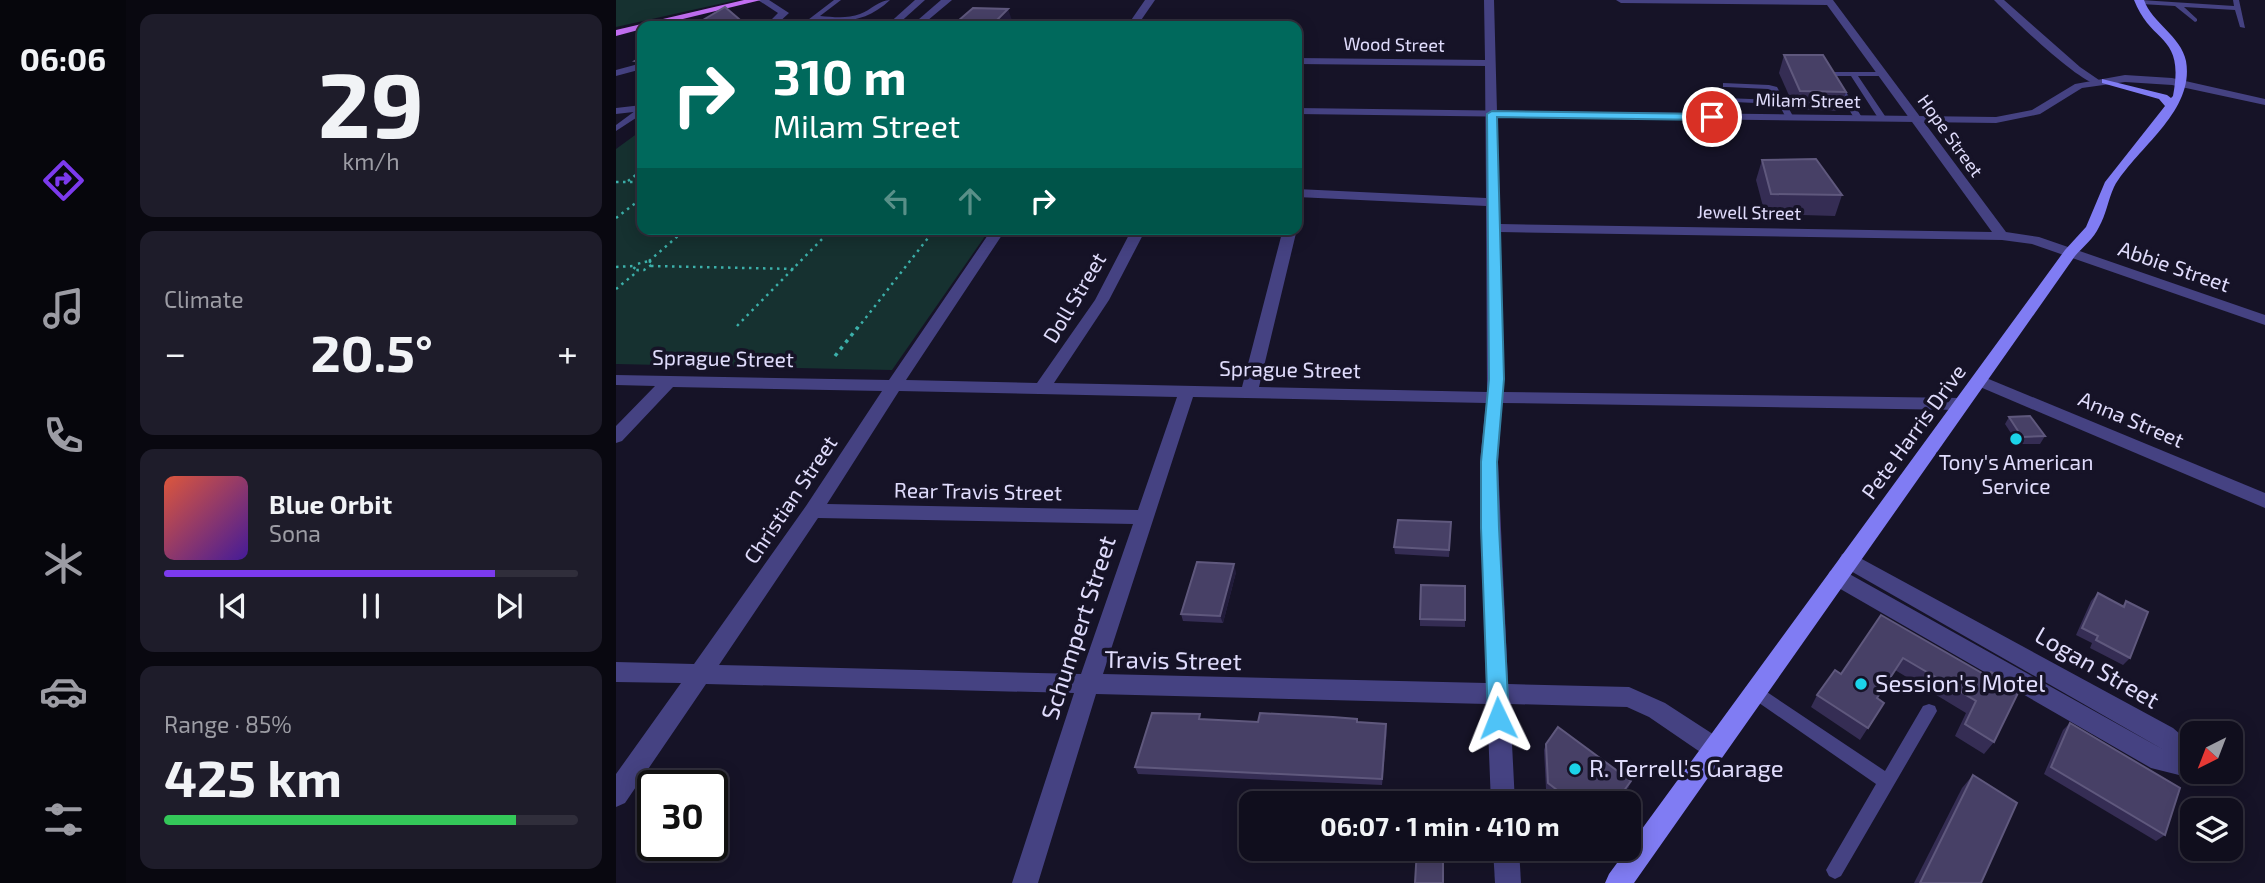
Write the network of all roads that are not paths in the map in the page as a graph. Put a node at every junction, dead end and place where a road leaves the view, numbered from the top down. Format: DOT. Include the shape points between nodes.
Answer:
graph roads {
  1 [pos="756,0"];
  2 [pos="763,0"];
  3 [pos="838,0"];
  4 [pos="887,0"];
  5 [pos="920,0"];
  6 [pos="947,0"];
  7 [pos="1150,0"];
  8 [pos="1489,0"];
  9 [pos="1620,0"];
  10 [pos="2000,0"];
  11 [pos="1828,1"];
  12 [pos="2140,1"];
  13 [pos="2177,4"];
  14 [pos="2237,4"];
  15 [pos="813,18"];
  16 [pos="2195,20"];
  17 [pos="665,21"];
  18 [pos="775,21"];
  19 [pos="809,21"];
  20 [pos="897,21"];
  21 [pos="922,21"];
  22 [pos="1135,21"];
  23 [pos="2243,27"];
  24 [pos="637,28"];
  25 [pos="616,33"];
  26 [pos="1302,61"];
  27 [pos="1491,63"];
  28 [pos="637,67"];
  29 [pos="616,73"];
  30 [pos="1853,74"];
  31 [pos="1883,74"];
  32 [pos="2101,81"];
  33 [pos="2181,84"];
  34 [pos="1726,85"];
  35 [pos="1781,102"];
  36 [pos="2265,103"];
  37 [pos="2171,105"];
  38 [pos="637,109"];
  39 [pos="616,111"];
  40 [pos="1302,111"];
  41 [pos="637,113"];
  42 [pos="1492,114"];
  43 [pos="1736,117"];
  44 [pos="1790,118"];
  45 [pos="1859,119"];
  46 [pos="1884,119"];
  47 [pos="1916,120"];
  48 [pos="618,127"];
  49 [pos="1302,193"];
  50 [pos="1494,202"];
  51 [pos="1494,228"];
  52 [pos="995,235"];
  53 [pos="1136,235"];
  54 [pos="1288,235"];
  55 [pos="2002,236"];
  56 [pos="2070,253"];
  57 [pos="2265,320"];
  58 [pos="616,380"];
  59 [pos="1979,380"];
  60 [pos="669,381"];
  61 [pos="894,386"];
  62 [pos="1043,387"];
  63 [pos="1187,391"];
  64 [pos="1249,391"];
  65 [pos="1495,397"];
  66 [pos="1962,404"];
  67 [pos="616,438"];
  68 [pos="2265,502"];
  69 [pos="813,512"];
  70 [pos="1143,517"];
  71 [pos="1843,568"];
  72 [pos="616,672"];
  73 [pos="698,675"];
  74 [pos="1088,685"];
  75 [pos="1755,691"];
  76 [pos="1497,695"];
  77 [pos="1929,711"];
  78 [pos="1714,748"];
  79 [pos="1887,782"];
  80 [pos="1502,791"];
  81 [pos="616,795"];
  82 [pos="1507,861"];
  83 [pos="1835,870"];
  84 [pos="1025,883"];
  85 [pos="1508,883"];
  86 [pos="1618,883"];
  1 -- 17 [label="main road"];
  2 -- 18 [label="street" via="784,13"];
  3 -- 15 [label="lane"];
  4 -- 15 [label="lane" via="859,19"];
  5 -- 20 [label="street"];
  6 -- 21 [label="street"];
  7 -- 22 [label="street"];
  8 -- 27 [label="street"];
  9 -- 11 [label="street"];
  10 -- 32 [label="street" via="2076,69"];
  11 -- 31 [label="street, Hope Street"];
  12 -- 13 [label="lane"];
  12 -- 33 [label="main road" via="2144,13 2180,57"];
  13 -- 14 [label="lane"];
  13 -- 16 [label="lane"];
  14 -- 23 [label="lane"];
  15 -- 19 [label="lane"];
  24 -- 25 [label="main road"];
  26 -- 27 [label="street, Wood Street"];
  27 -- 42 [label="street"];
  28 -- 29 [label="street"];
  30 -- 31 [label="lane"];
  30 -- 45 [label="lane" via="1831,74"];
  30 -- 46 [label="lane"];
  31 -- 47 [label="street, Hope Street"];
  32 -- 33 [label="street, Milam Street"];
  32 -- 37 [label="main road" via="2163,97"];
  32 -- 47 [label="street, Milam Street" via="2067,91 2027,115"];
  33 -- 36 [label="street, Milam Street"];
  33 -- 37 [label="main road, Pete Harris Drive"];
  34 -- 35 [label="lane" via="1769,87"];
  35 -- 43 [label="lane" via="1728,100"];
  35 -- 44 [label="lane"];
  37 -- 56 [label="main road, Pete Harris Drive" via="2109,185 2092,228"];
  38 -- 39 [label="street"];
  40 -- 42 [label="street, Milam Street"];
  41 -- 48 [label="lane"];
  42 -- 43 [label="street, Milam Street"];
  42 -- 50 [label="street"];
  43 -- 44 [label="street, Milam Street"];
  44 -- 45 [label="street, Milam Street"];
  45 -- 46 [label="street, Milam Street"];
  46 -- 47 [label="street, Milam Street"];
  47 -- 55 [label="street, Hope Street"];
  49 -- 50 [label="street"];
  50 -- 51 [label="street"];
  51 -- 55 [label="street, Jewell Street"];
  51 -- 65 [label="street"];
  52 -- 61 [label="street, Christian Street"];
  53 -- 62 [label="street, Doll Street" via="1102,300"];
  54 -- 64 [label="street"];
  55 -- 56 [label="street" via="2034,240"];
  56 -- 57 [label="street, Abbie Street"];
  56 -- 59 [label="main road, Pete Harris Drive"];
  58 -- 60 [label="street, Sprague Street"];
  59 -- 66 [label="main road, Pete Harris Drive"];
  59 -- 68 [label="street, Anna Street"];
  60 -- 61 [label="street, Sprague Street"];
  60 -- 67 [label="street"];
  61 -- 62 [label="street, Sprague Street"];
  61 -- 69 [label="street, Christian Street"];
  62 -- 63 [label="street, Sprague Street"];
  63 -- 64 [label="street, Sprague Street"];
  63 -- 70 [label="street, Schumpert Street"];
  64 -- 65 [label="street, Sprague Street"];
  65 -- 66 [label="street, Sprague Street"];
  65 -- 76 [label="street" via="1489,462"];
  66 -- 71 [label="main road, Pete Harris Drive"];
  69 -- 70 [label="street, Rear Travis Street"];
  69 -- 73 [label="street, Christian Street"];
  70 -- 74 [label="street, Schumpert Street"];
  71 -- 71 [label="street, Logan Street" via="2159,760 2179,764 2183,759 2181,750 2165,736"];
  71 -- 75 [label="main road, Pete Harris Drive"];
  72 -- 73 [label="street, Travis Street"];
  73 -- 74 [label="street, Travis Street"];
  73 -- 81 [label="street, Christian Street"];
  74 -- 76 [label="street, Travis Street"];
  74 -- 84 [label="street, Schumpert Street"];
  75 -- 78 [label="main road, Pete Harris Drive"];
  75 -- 79 [label="lane"];
  76 -- 78 [label="street, Travis Street" via="1629,697"];
  76 -- 80 [label="street"];
  77 -- 79 [label="lane"];
  78 -- 86 [label="main road, Pete Harris Drive"];
  79 -- 83 [label="lane"];
  82 -- 85 [label="street"];
}
